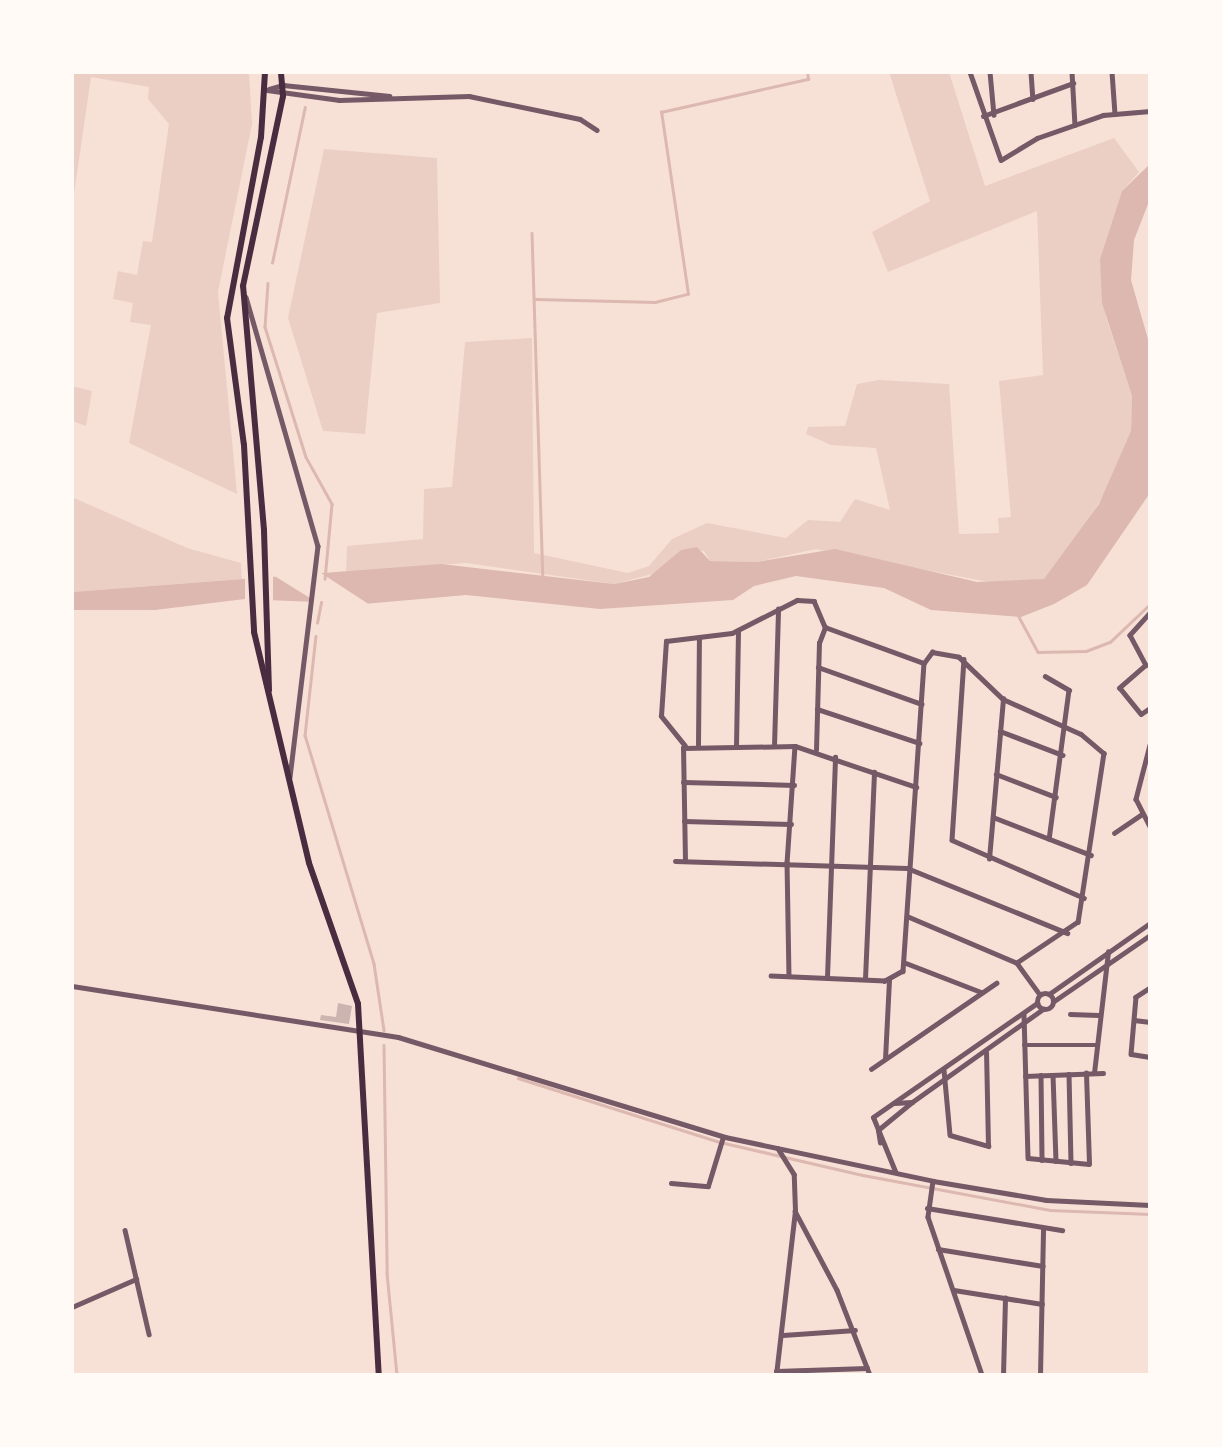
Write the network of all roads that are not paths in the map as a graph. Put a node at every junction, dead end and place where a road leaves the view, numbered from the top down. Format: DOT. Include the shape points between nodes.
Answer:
graph roads {
  1 [pos="265,72"];
  2 [pos="281,72"];
  3 [pos="970,72"];
  4 [pos="990,72"];
  5 [pos="1031,72"];
  6 [pos="1072,72"];
  7 [pos="1112,72"];
  8 [pos="1073,83"];
  9 [pos="284,85"];
  10 [pos="267,90"];
  11 [pos="283,96"];
  12 [pos="404,98"];
  13 [pos="1033,99"];
  14 [pos="1150,111"];
  15 [pos="1115,114"];
  16 [pos="994,115"];
  17 [pos="983,116"];
  18 [pos="1075,125"];
  19 [pos="597,130"];
  20 [pos="243,286"];
  21 [pos="778,610"];
  22 [pos="1150,614"];
  23 [pos="825,627"];
  24 [pos="738,631"];
  25 [pos="699,637"];
  26 [pos="964,659"];
  27 [pos="924,663"];
  28 [pos="818,667"];
  29 [pos="1045,676"];
  30 [pos="269,692"];
  31 [pos="1003,699"];
  32 [pos="922,704"];
  33 [pos="1150,708"];
  34 [pos="817,709"];
  35 [pos="1068,728"];
  36 [pos="1000,731"];
  37 [pos="919,743"];
  38 [pos="698,745"];
  39 [pos="685,746"];
  40 [pos="736,746"];
  41 [pos="774,746"];
  42 [pos="795,746"];
  43 [pos="1150,746"];
  44 [pos="816,750"];
  45 [pos="1063,755"];
  46 [pos="835,757"];
  47 [pos="874,772"];
  48 [pos="996,774"];
  49 [pos="683,782"];
  50 [pos="794,785"];
  51 [pos="916,787"];
  52 [pos="289,788"];
  53 [pos="1056,797"];
  54 [pos="1142,814"];
  55 [pos="993,817"];
  56 [pos="684,821"];
  57 [pos="791,824"];
  58 [pos="1150,827"];
  59 [pos="1114,833"];
  60 [pos="1049,839"];
  61 [pos="1091,855"];
  62 [pos="989,859"];
  63 [pos="675,861"];
  64 [pos="685,861"];
  65 [pos="787,862"];
  66 [pos="827,863"];
  67 [pos="865,864"];
  68 [pos="907,868"];
  69 [pos="1084,898"];
  70 [pos="907,916"];
  71 [pos="1150,923"];
  72 [pos="1067,933"];
  73 [pos="1150,934"];
  74 [pos="1108,953"];
  75 [pos="906,962"];
  76 [pos="1017,963"];
  77 [pos="1105,967"];
  78 [pos="771,976"];
  79 [pos="789,976"];
  80 [pos="827,977"];
  81 [pos="865,979"];
  82 [pos="890,980"];
  83 [pos="996,983"];
  84 [pos="72,986"];
  85 [pos="1150,988"];
  86 [pos="982,992"];
  87 [pos="1049,994"];
  88 [pos="1040,995"];
  89 [pos="1054,1001"];
  90 [pos="1037,1003"];
  91 [pos="1043,1009"];
  92 [pos="1024,1014"];
  93 [pos="1070,1014"];
  94 [pos="1098,1014"];
  95 [pos="1134,1020"];
  96 [pos="1150,1022"];
  97 [pos="1024,1023"];
  98 [pos="361,1031"];
  99 [pos="996,1034"];
  100 [pos="999,1042"];
  101 [pos="1024,1045"];
  102 [pos="1096,1045"];
  103 [pos="986,1053"];
  104 [pos="1150,1057"];
  105 [pos="885,1060"];
  106 [pos="871,1069"];
  107 [pos="944,1070"];
  108 [pos="1086,1073"];
  109 [pos="1094,1073"];
  110 [pos="1102,1073"];
  111 [pos="1069,1074"];
  112 [pos="1041,1075"];
  113 [pos="1053,1075"];
  114 [pos="1025,1076"];
  115 [pos="946,1081"];
  116 [pos="912,1102"];
  117 [pos="890,1104"];
  118 [pos="722,1141"];
  119 [pos="880,1143"];
  120 [pos="780,1151"];
  121 [pos="1042,1160"];
  122 [pos="1056,1161"];
  123 [pos="1071,1163"];
  124 [pos="895,1172"];
  125 [pos="671,1183"];
  126 [pos="932,1185"];
  127 [pos="1150,1206"];
  128 [pos="927,1208"];
  129 [pos="795,1211"];
  130 [pos="1043,1229"];
  131 [pos="125,1230"];
  132 [pos="1062,1230"];
  133 [pos="938,1249"];
  134 [pos="1043,1266"];
  135 [pos="136,1279"];
  136 [pos="954,1290"];
  137 [pos="1005,1298"];
  138 [pos="1042,1304"];
  139 [pos="72,1307"];
  140 [pos="855,1330"];
  141 [pos="149,1334"];
  142 [pos="783,1335"];
  143 [pos="867,1368"];
  144 [pos="776,1373"];
  145 [pos="379,1375"];
  146 [pos="870,1375"];
  147 [pos="982,1375"];
  148 [pos="1003,1375"];
  149 [pos="1040,1375"];
  1 -- 10 [label="main road"];
  2 -- 9 [label="main road"];
  3 -- 17 [label="street"];
  4 -- 16 [label="street"];
  5 -- 13 [label="street"];
  6 -- 8 [label="street"];
  7 -- 15 [label="street"];
  8 -- 13 [label="street"];
  8 -- 18 [label="street"];
  9 -- 10 [label="street"];
  9 -- 11 [label="main road"];
  9 -- 12 [label="street"];
  10 -- 11 [label="street"];
  10 -- 30 [label="main road" via="227,318 252,556 253,614"];
  11 -- 12 [label="street"];
  11 -- 20 [label="main road"];
  12 -- 19 [label="street" via="469,96 580,119"];
  13 -- 16 [label="street"];
  14 -- 15 [label="street"];
  15 -- 18 [label="street"];
  16 -- 17 [label="street"];
  17 -- 18 [label="street" via="1001,160"];
  20 -- 30 [label="main road" via="265,556"];
  20 -- 52 [label="street" via="318,559"];
  21 -- 23 [label="street" via="797,600 817,602"];
  21 -- 24 [label="street"];
  21 -- 41 [label="street"];
  22 -- 33 [label="street" via="1130,635 1146,665 1120,688 1141,715"];
  23 -- 27 [label="street"];
  23 -- 28 [label="street"];
  24 -- 25 [label="street"];
  24 -- 40 [label="street"];
  25 -- 38 [label="street"];
  25 -- 39 [label="street" via="666,641 662,650 661,716"];
  26 -- 27 [label="street" via="932,652"];
  26 -- 31 [label="street"];
  26 -- 62 [label="street" via="951,835 958,846"];
  27 -- 32 [label="street"];
  28 -- 32 [label="street"];
  28 -- 34 [label="street"];
  29 -- 35 [label="street" via="1069,690"];
  30 -- 52 [label="main road"];
  31 -- 35 [label="street"];
  31 -- 36 [label="street"];
  32 -- 37 [label="street"];
  34 -- 37 [label="street"];
  34 -- 44 [label="street"];
  35 -- 45 [label="street"];
  35 -- 61 [label="street" via="1104,753"];
  36 -- 45 [label="street"];
  36 -- 48 [label="street"];
  37 -- 51 [label="street"];
  38 -- 39 [label="street"];
  38 -- 40 [label="street"];
  39 -- 49 [label="street"];
  40 -- 41 [label="street"];
  41 -- 42 [label="street"];
  42 -- 44 [label="street"];
  42 -- 50 [label="street"];
  43 -- 54 [label="street" via="1136,799"];
  44 -- 46 [label="street"];
  45 -- 53 [label="street"];
  46 -- 47 [label="street"];
  46 -- 66 [label="street"];
  47 -- 51 [label="street"];
  47 -- 67 [label="street"];
  48 -- 53 [label="street"];
  48 -- 55 [label="street"];
  49 -- 50 [label="street"];
  49 -- 56 [label="street"];
  50 -- 57 [label="street"];
  51 -- 68 [label="street"];
  52 -- 98 [label="main road" via="355,991"];
  53 -- 60 [label="street"];
  54 -- 58 [label="street"];
  54 -- 59 [label="street"];
  55 -- 60 [label="street"];
  55 -- 62 [label="street"];
  56 -- 57 [label="street"];
  56 -- 64 [label="street"];
  57 -- 65 [label="street"];
  60 -- 61 [label="street"];
  61 -- 69 [label="street"];
  62 -- 69 [label="street"];
  63 -- 64 [label="street"];
  64 -- 65 [label="street"];
  65 -- 66 [label="street"];
  65 -- 79 [label="street"];
  66 -- 67 [label="street"];
  66 -- 80 [label="street"];
  67 -- 68 [label="street"];
  67 -- 81 [label="street"];
  68 -- 70 [label="street"];
  68 -- 72 [label="street"];
  69 -- 72 [label="street"];
  70 -- 75 [label="street"];
  70 -- 76 [label="street"];
  71 -- 74 [label="street"];
  72 -- 76 [label="street"];
  73 -- 77 [label="street"];
  74 -- 77 [label="street"];
  74 -- 87 [label="street"];
  75 -- 82 [label="street"];
  75 -- 86 [label="street"];
  76 -- 88 [label="street"];
  77 -- 89 [label="street"];
  77 -- 94 [label="street"];
  78 -- 79 [label="street"];
  79 -- 80 [label="street"];
  80 -- 81 [label="street"];
  81 -- 82 [label="street"];
  82 -- 105 [label="street"];
  83 -- 86 [label="street"];
  84 -- 98 [label="street"];
  85 -- 95 [label="street" via="1136,997"];
  86 -- 105 [label="street"];
  87 -- 88 [label="street"];
  87 -- 89 [label="street"];
  88 -- 90 [label="street"];
  89 -- 91 [label="street"];
  90 -- 91 [label="street"];
  90 -- 92 [label="street"];
  91 -- 97 [label="street"];
  92 -- 97 [label="street"];
  92 -- 99 [label="street"];
  93 -- 94 [label="street"];
  94 -- 102 [label="street"];
  95 -- 96 [label="street"];
  95 -- 104 [label="street" via="1131,1054"];
  97 -- 100 [label="street"];
  97 -- 101 [label="street"];
  98 -- 118 [label="street" via="416,1041"];
  98 -- 145 [label="main road" via="366,1233"];
  99 -- 100 [label="street"];
  99 -- 107 [label="street"];
  100 -- 103 [label="street"];
  101 -- 102 [label="street"];
  101 -- 114 [label="street"];
  102 -- 109 [label="street"];
  103 -- 115 [label="street"];
  103 -- 115 [label="street" via="990,1144 950,1135"];
  105 -- 106 [label="street"];
  107 -- 115 [label="street"];
  107 -- 117 [label="street"];
  108 -- 109 [label="street"];
  108 -- 111 [label="street"];
  108 -- 123 [label="street" via="1088,1164"];
  109 -- 110 [label="street"];
  111 -- 113 [label="street"];
  111 -- 123 [label="street"];
  112 -- 113 [label="street"];
  112 -- 114 [label="street"];
  112 -- 121 [label="street"];
  113 -- 122 [label="street"];
  114 -- 121 [label="street" via="1028,1158"];
  115 -- 116 [label="street"];
  116 -- 117 [label="street"];
  116 -- 119 [label="street" via="878,1130"];
  117 -- 119 [label="street" via="873,1117"];
  118 -- 120 [label="street"];
  118 -- 125 [label="street" via="708,1186"];
  119 -- 124 [label="street"];
  120 -- 124 [label="street"];
  120 -- 129 [label="street" via="794,1175"];
  121 -- 122 [label="street"];
  122 -- 123 [label="street"];
  124 -- 126 [label="street"];
  126 -- 127 [label="street" via="1046,1200"];
  126 -- 128 [label="street"];
  128 -- 130 [label="street"];
  128 -- 133 [label="street"];
  129 -- 140 [label="street"];
  129 -- 142 [label="street"];
  130 -- 132 [label="street"];
  130 -- 134 [label="street"];
  131 -- 135 [label="street"];
  133 -- 134 [label="street"];
  133 -- 136 [label="street"];
  134 -- 138 [label="street"];
  135 -- 139 [label="street"];
  135 -- 141 [label="street"];
  136 -- 137 [label="street"];
  136 -- 147 [label="street"];
  137 -- 138 [label="street"];
  137 -- 148 [label="street"];
  138 -- 149 [label="street"];
  140 -- 142 [label="street"];
  140 -- 143 [label="street"];
  142 -- 144 [label="street"];
  143 -- 144 [label="street"];
  143 -- 146 [label="street"];
}
